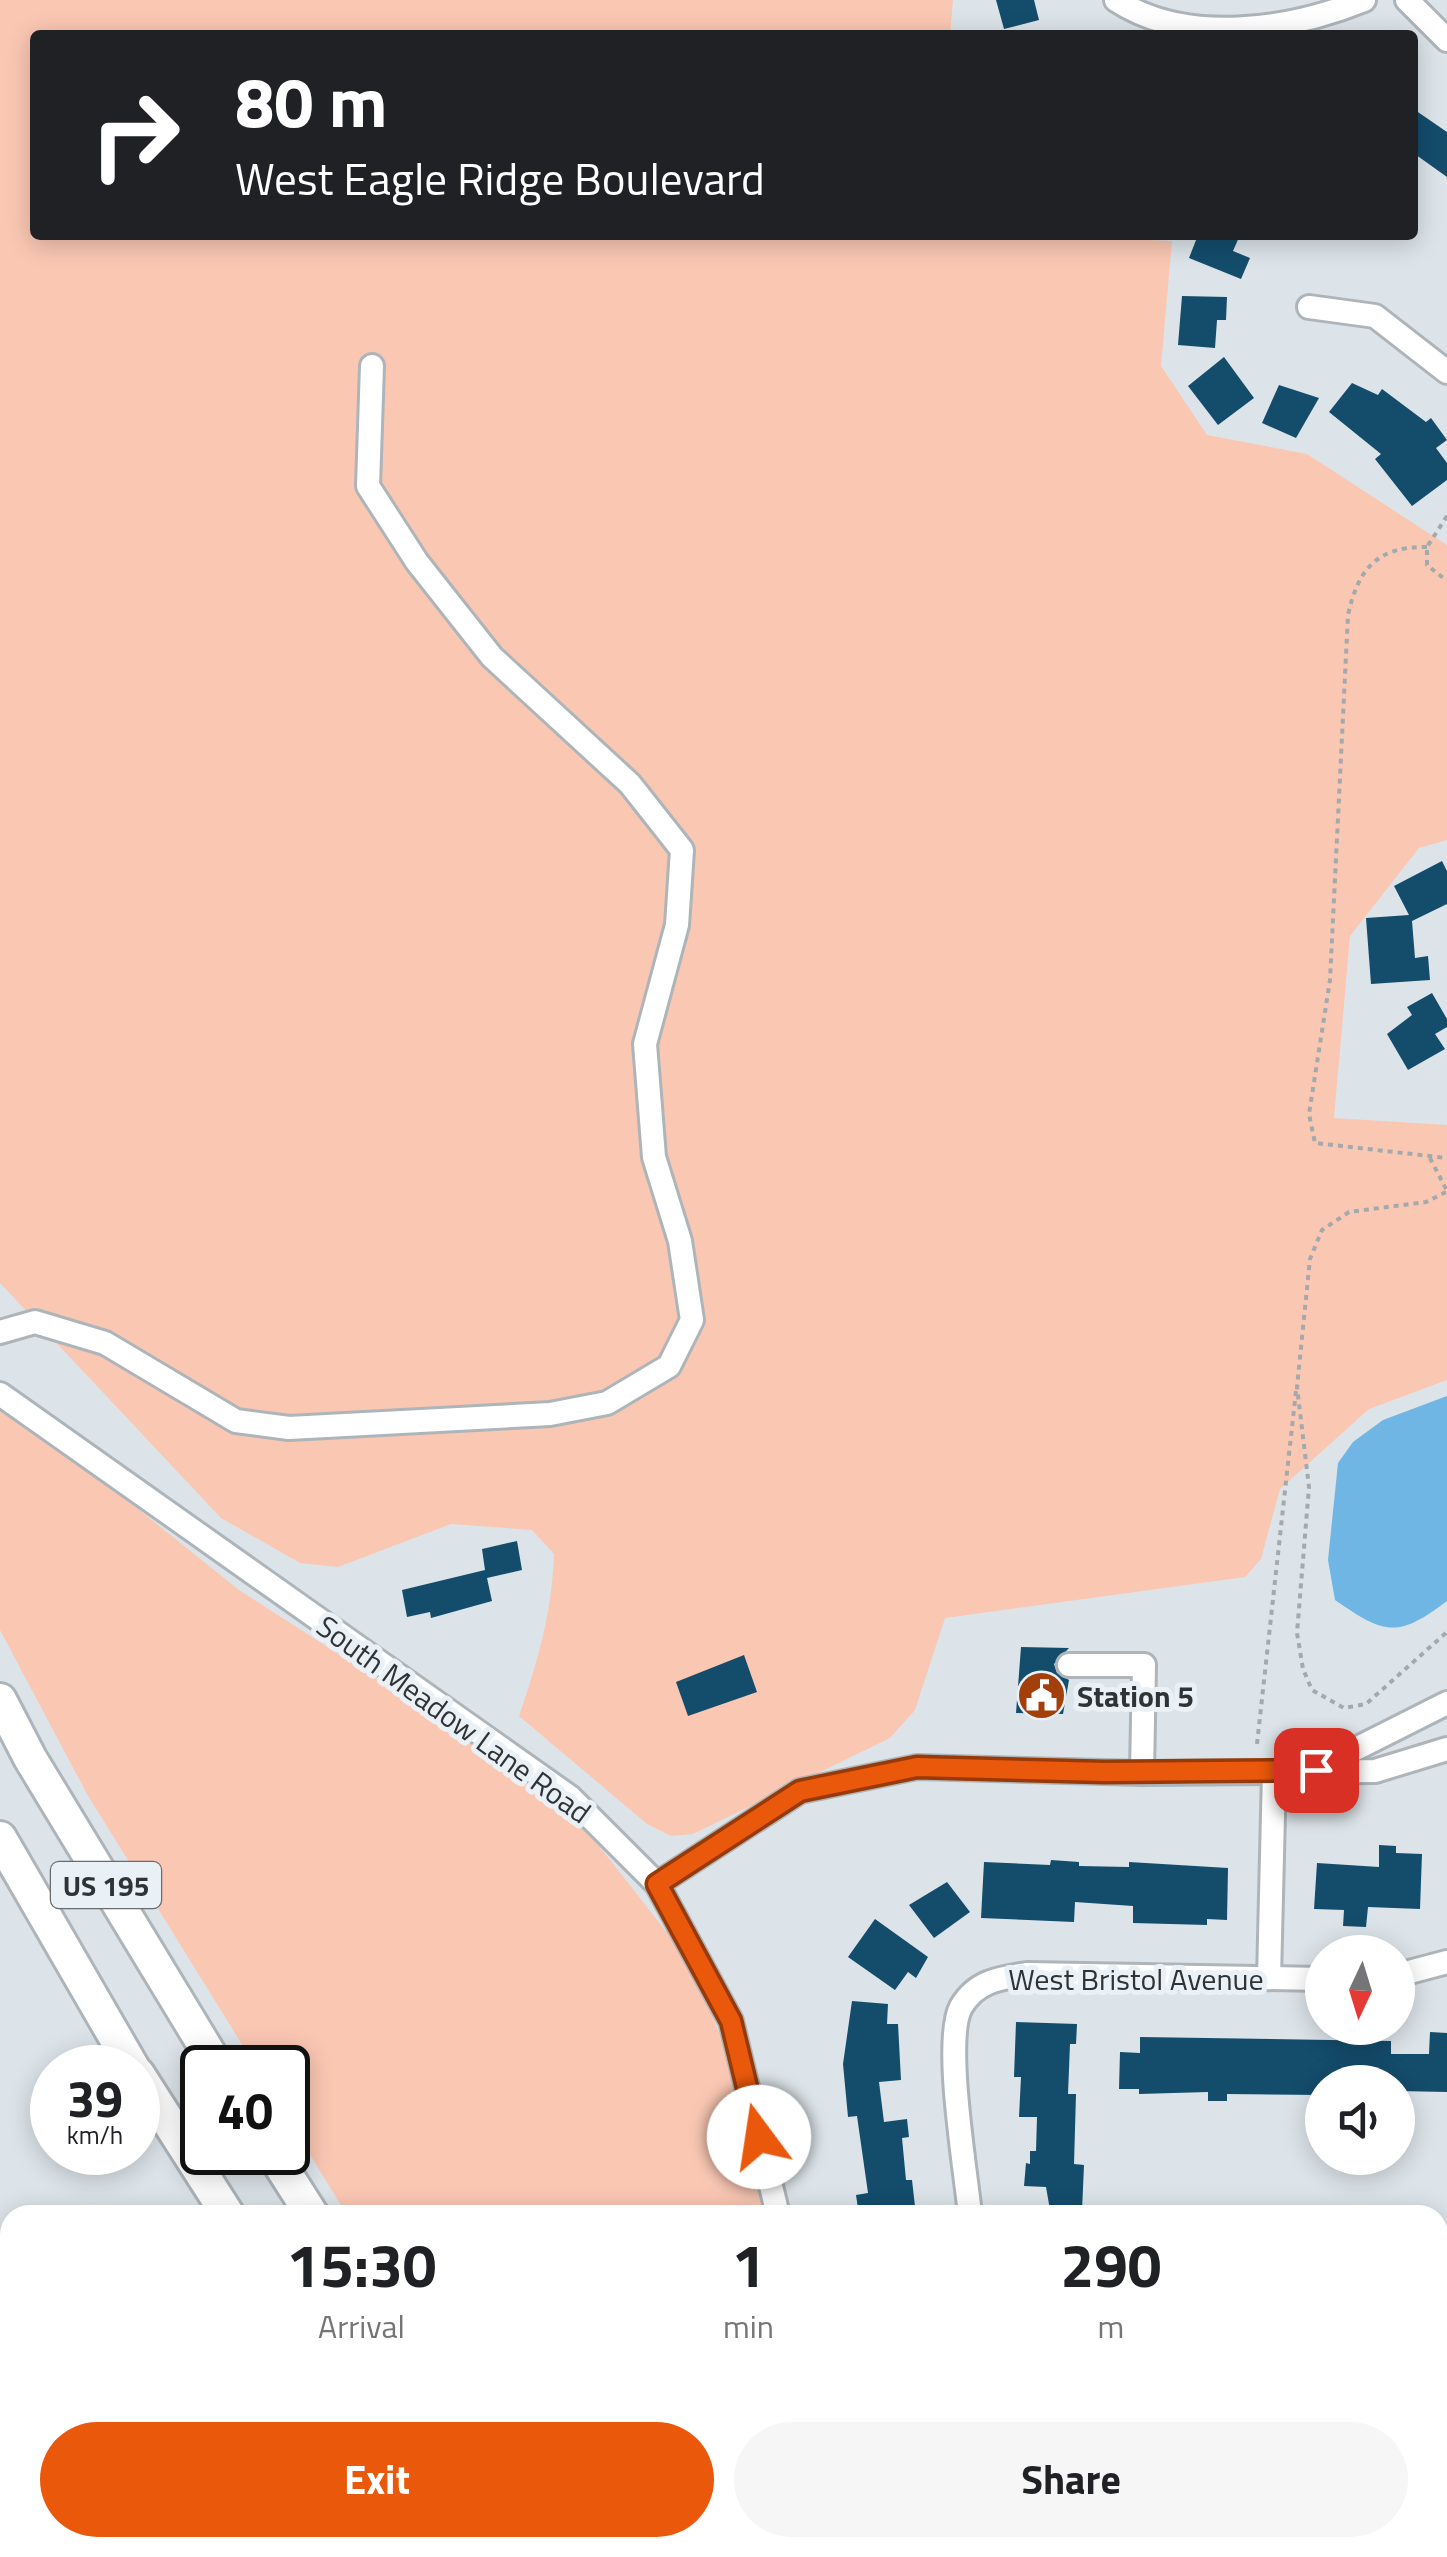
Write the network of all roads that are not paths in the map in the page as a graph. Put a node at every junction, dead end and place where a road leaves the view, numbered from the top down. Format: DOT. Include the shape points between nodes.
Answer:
graph roads {
  1 [pos="1116,0"];
  2 [pos="1364,0"];
  3 [pos="1407,0"];
  4 [pos="1447,40"];
  5 [pos="1309,307"];
  6 [pos="372,366"];
  7 [pos="1447,372"];
  8 [pos="0,1332"];
  9 [pos="0,1394"];
  10 [pos="1069,1665"];
  11 [pos="0,1700"];
  12 [pos="1447,1703"];
  13 [pos="1447,1750"];
  14 [pos="1316,1770"];
  15 [pos="1142,1772"];
  16 [pos="1274,1773"];
  17 [pos="0,1838"];
  18 [pos="657,1884"];
  19 [pos="1447,1962"];
  20 [pos="1415,1970"];
  21 [pos="1269,1978"];
  22 [pos="1305,1979"];
  23 [pos="120,2045"];
  24 [pos="204,2045"];
  25 [pos="160,2108"];
  26 [pos="287,2175"];
  27 [pos="222,2205"];
  28 [pos="306,2205"];
  29 [pos="776,2205"];
  30 [pos="969,2205"];
  1 -- 2 [label="street" via="1192,28 1280,25"];
  3 -- 4 [label="street"];
  5 -- 7 [label="street" via="1375,316"];
  6 -- 8 [label="street" via="368,486 397,532 492,657 630,784 682,850 676,925 645,1044 654,1157 680,1240 692,1320 669,1366 607,1403 550,1414 288,1428 236,1421 105,1344 35,1322"];
  9 -- 18 [label="street, South Meadow Lane Road" via="570,1798"];
  10 -- 15 [label="street" via="1144,1665"];
  11 -- 24 [label="highway, US 195"];
  12 -- 14 [label="street"];
  13 -- 14 [label="street" via="1375,1770"];
  14 -- 16 [label="street"];
  15 -- 16 [label="street"];
  15 -- 18 [label="street" via="917,1767 800,1791"];
  16 -- 21 [label="street"];
  17 -- 23 [label="highway, US 195"];
  18 -- 29 [label="street, South Meadow Lane Road" via="731,2021"];
  19 -- 20 [label="street"];
  21 -- 22 [label="street, West Bristol Avenue"];
  21 -- 30 [label="street, West Bristol Avenue" via="1027,1974 986,1981 960,2008 953,2044"];
  25 -- 27 [label="highway"];
  26 -- 28 [label="highway"];
}
